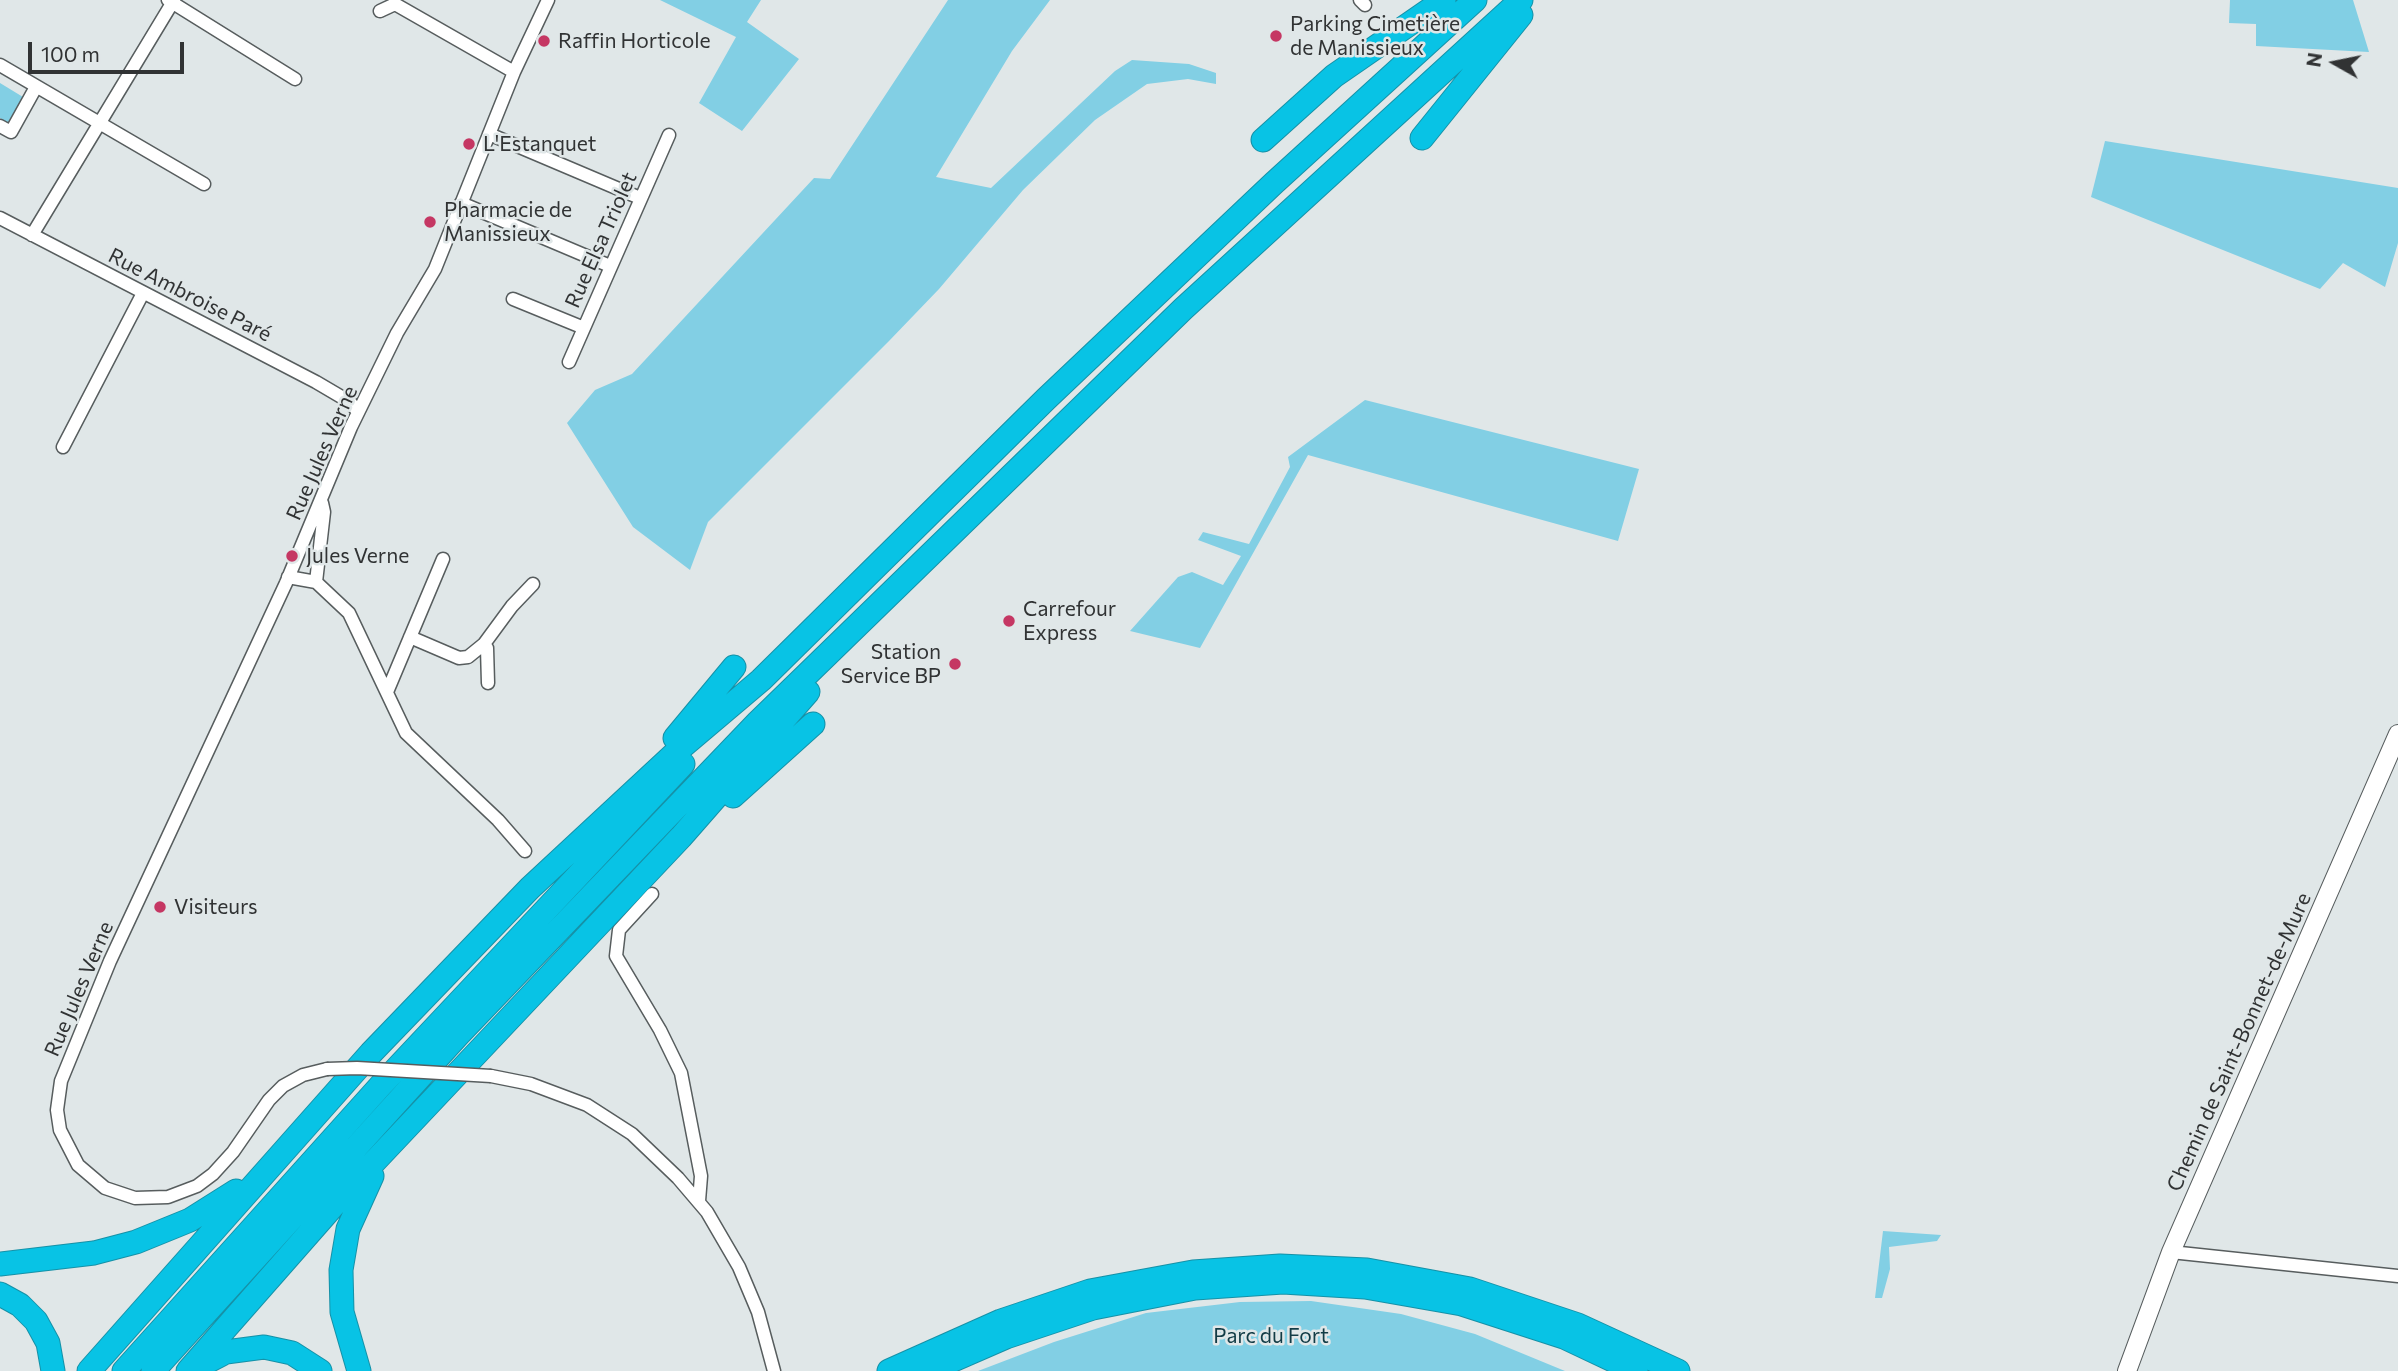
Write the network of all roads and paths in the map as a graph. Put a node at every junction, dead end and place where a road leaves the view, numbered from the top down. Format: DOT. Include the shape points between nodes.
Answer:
graph roads {
  1 [pos="548,0"];
  2 [pos="1444,0"];
  3 [pos="1475,0"];
  4 [pos="1521,0"];
  5 [pos="1533,0"];
  6 [pos="172,1"];
  7 [pos="380,11"];
  8 [pos="0,65"];
  9 [pos="514,72"];
  10 [pos="295,79"];
  11 [pos="36,87"];
  12 [pos="99,124"];
  13 [pos="0,126"];
  14 [pos="489,134"];
  15 [pos="668,135"];
  16 [pos="1422,138"];
  17 [pos="1263,140"];
  18 [pos="204,184"];
  19 [pos="640,198"];
  20 [pos="461,203"];
  21 [pos="0,218"];
  22 [pos="33,235"];
  23 [pos="610,266"];
  24 [pos="144,293"];
  25 [pos="513,299"];
  26 [pos="584,328"];
  27 [pos="569,362"];
  28 [pos="358,412"];
  29 [pos="63,447"];
  30 [pos="321,500"];
  31 [pos="443,559"];
  32 [pos="923,560"];
  33 [pos="288,576"];
  34 [pos="316,582"];
  35 [pos="533,584"];
  36 [pos="410,637"];
  37 [pos="484,644"];
  38 [pos="734,667"];
  39 [pos="761,680"];
  40 [pos="488,683"];
  41 [pos="387,692"];
  42 [pos="813,724"];
  43 [pos="2398,734"];
  44 [pos="624,800"];
  45 [pos="525,851"];
  46 [pos="650,883"];
  47 [pos="292,1139"];
  48 [pos="391,1147"];
  49 [pos="699,1201"];
  50 [pos="2171,1252"];
  51 [pos="0,1264"];
  52 [pos="2398,1276"];
  53 [pos="0,1294"];
  54 [pos="1616,1342"];
  55 [pos="52,1371"];
  56 [pos="89,1371"];
  57 [pos="124,1371"];
  58 [pos="153,1371"];
  59 [pos="190,1371"];
  60 [pos="320,1371"];
  61 [pos="359,1371"];
  62 [pos="774,1371"];
  63 [pos="889,1371"];
  64 [pos="928,1371"];
  65 [pos="1636,1371"];
  66 [pos="1670,1371"];
  67 [pos="1678,1371"];
  68 [pos="2127,1371"];
  1 -- 9 [label="street, Rue Jules Verne"];
  2 -- 17 [label="highway" via="1355,60"];
  3 -- 39 [label="highway" via="1075,372"];
  4 -- 32 [label="highway" via="1253,243"];
  5 -- 16 [label="highway"];
  6 -- 10 [label="street"];
  6 -- 12 [label="street"];
  7 -- 9 [label="street" via="395,4"];
  8 -- 11 [label="street"];
  9 -- 14 [label="street, Rue Jules Verne"];
  11 -- 12 [label="street"];
  11 -- 13 [label="street" via="11,132"];
  12 -- 18 [label="street"];
  12 -- 22 [label="street"];
  14 -- 19 [label="street"];
  14 -- 20 [label="street, Rue Jules Verne"];
  15 -- 19 [label="street, Rue Elsa Triolet"];
  19 -- 23 [label="street, Rue Elsa Triolet"];
  20 -- 23 [label="street"];
  20 -- 28 [label="street, Rue Jules Verne" via="435,269"];
  21 -- 22 [label="street, Rue Ambroise Paré"];
  22 -- 24 [label="street, Rue Ambroise Paré"];
  23 -- 26 [label="street, Rue Elsa Triolet"];
  24 -- 28 [label="street, Rue Ambroise Paré" via="316,382"];
  24 -- 29 [label="street"];
  25 -- 26 [label="street"];
  26 -- 27 [label="street, Rue Elsa Triolet"];
  28 -- 30 [label="street, Rue Jules Verne"];
  30 -- 33 [label="street, Rue Jules Verne"];
  30 -- 34 [label="street" via="324,512"];
  31 -- 36 [label="street"];
  32 -- 46 [label="highway"];
  32 -- 58 [label="highway" via="587,898"];
  33 -- 34 [label="street"];
  33 -- 49 [label="street, Rue Jules Verne, bridge" via="96,993 61,1081 58,1121 73,1158 97,1183 135,1198 168,1197 188,1191 213,1174 269,1100 303,1075 357,1068 491,1076 546,1088 602,1113 646,1145"];
  34 -- 41 [label="street" via="349,613"];
  35 -- 37 [label="street"];
  36 -- 37 [label="street" via="460,658"];
  36 -- 41 [label="street"];
  37 -- 40 [label="street"];
  38 -- 44 [label="highway"];
  39 -- 44 [label="highway"];
  39 -- 57 [label="highway" via="382,1084"];
  41 -- 45 [label="street" via="416,746 498,820"];
  42 -- 46 [label="highway"];
  43 -- 50 [label="street, Chemin de Saint-Bonnet-de-Mure"];
  44 -- 47 [label="highway" via="472,946"];
  46 -- 48 [label="highway"];
  46 -- 49 [label="street" via="619,930 616,956 681,1073 701,1176"];
  47 -- 51 [label="highway" via="237,1191 171,1230 94,1253"];
  47 -- 56 [label="highway"];
  48 -- 59 [label="highway" via="341,1197"];
  48 -- 61 [label="highway" via="357,1204 342,1256 342,1312"];
  49 -- 62 [label="street, Rue Jules Verne" via="746,1282"];
  50 -- 52 [label="street"];
  50 -- 68 [label="street, Chemin de Saint-Bonnet-de-Mure"];
  53 -- 55 [label="highway" via="36,1321 48,1343"];
  54 -- 63 [label="highway" via="1542,1311 1457,1286 1367,1270 1280,1266 1194,1272 1090,1291 1001,1321"];
  54 -- 66 [label="highway"];
  54 -- 67 [label="highway"];
  59 -- 60 [label="highway" via="226,1352 256,1347 292,1353"];
  64 -- 65 [label="highway" via="1006,1337 1093,1308 1195,1288 1283,1282 1365,1287 1462,1304 1563,1337"];
}
